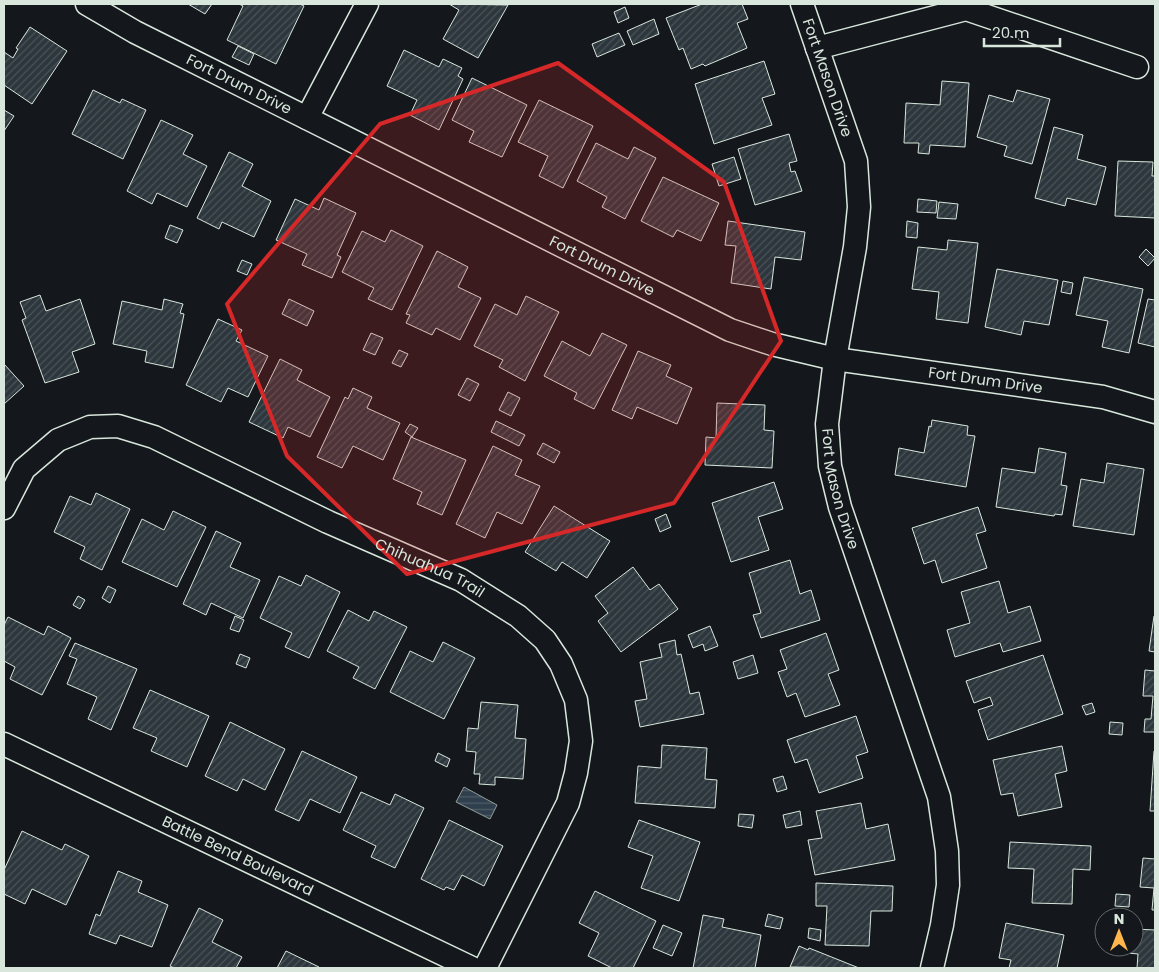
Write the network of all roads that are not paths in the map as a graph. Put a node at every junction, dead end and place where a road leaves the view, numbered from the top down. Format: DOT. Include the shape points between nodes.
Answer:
graph roads {
  1 [pos="87,4"];
  2 [pos="368,4"];
  3 [pos="802,4"];
  4 [pos="817,48"];
  5 [pos="1138,67"];
  6 [pos="307,118"];
  7 [pos="835,359"];
  8 [pos="1155,412"];
  9 [pos="4,508"];
  10 [pos="4,744"];
  11 [pos="472,968"];
  12 [pos="485,968"];
  13 [pos="932,968"];
  1 -- 6 [label="street, Fort Drum Drive" via="135,32"];
  2 -- 6 [label="street"];
  3 -- 4 [label="street, Fort Mason Drive"];
  4 -- 5 [label="street" via="966,9"];
  4 -- 7 [label="street, Fort Mason Drive" via="856,161 859,208"];
  6 -- 7 [label="street, Fort Drum Drive" via="730,330"];
  7 -- 8 [label="street, Fort Drum Drive" via="1103,397"];
  7 -- 13 [label="street, Fort Mason Drive" via="827,424 830,466 840,507 939,797 948,885"];
  9 -- 12 [label="street, Chihuahua Trail" via="24,469 58,440 90,426 118,426 154,437 328,522 461,580 518,616 546,640 561,664 576,700 581,741 576,773 568,803"];
  10 -- 11 [label="street, Battle Bend Boulevard"];
}
